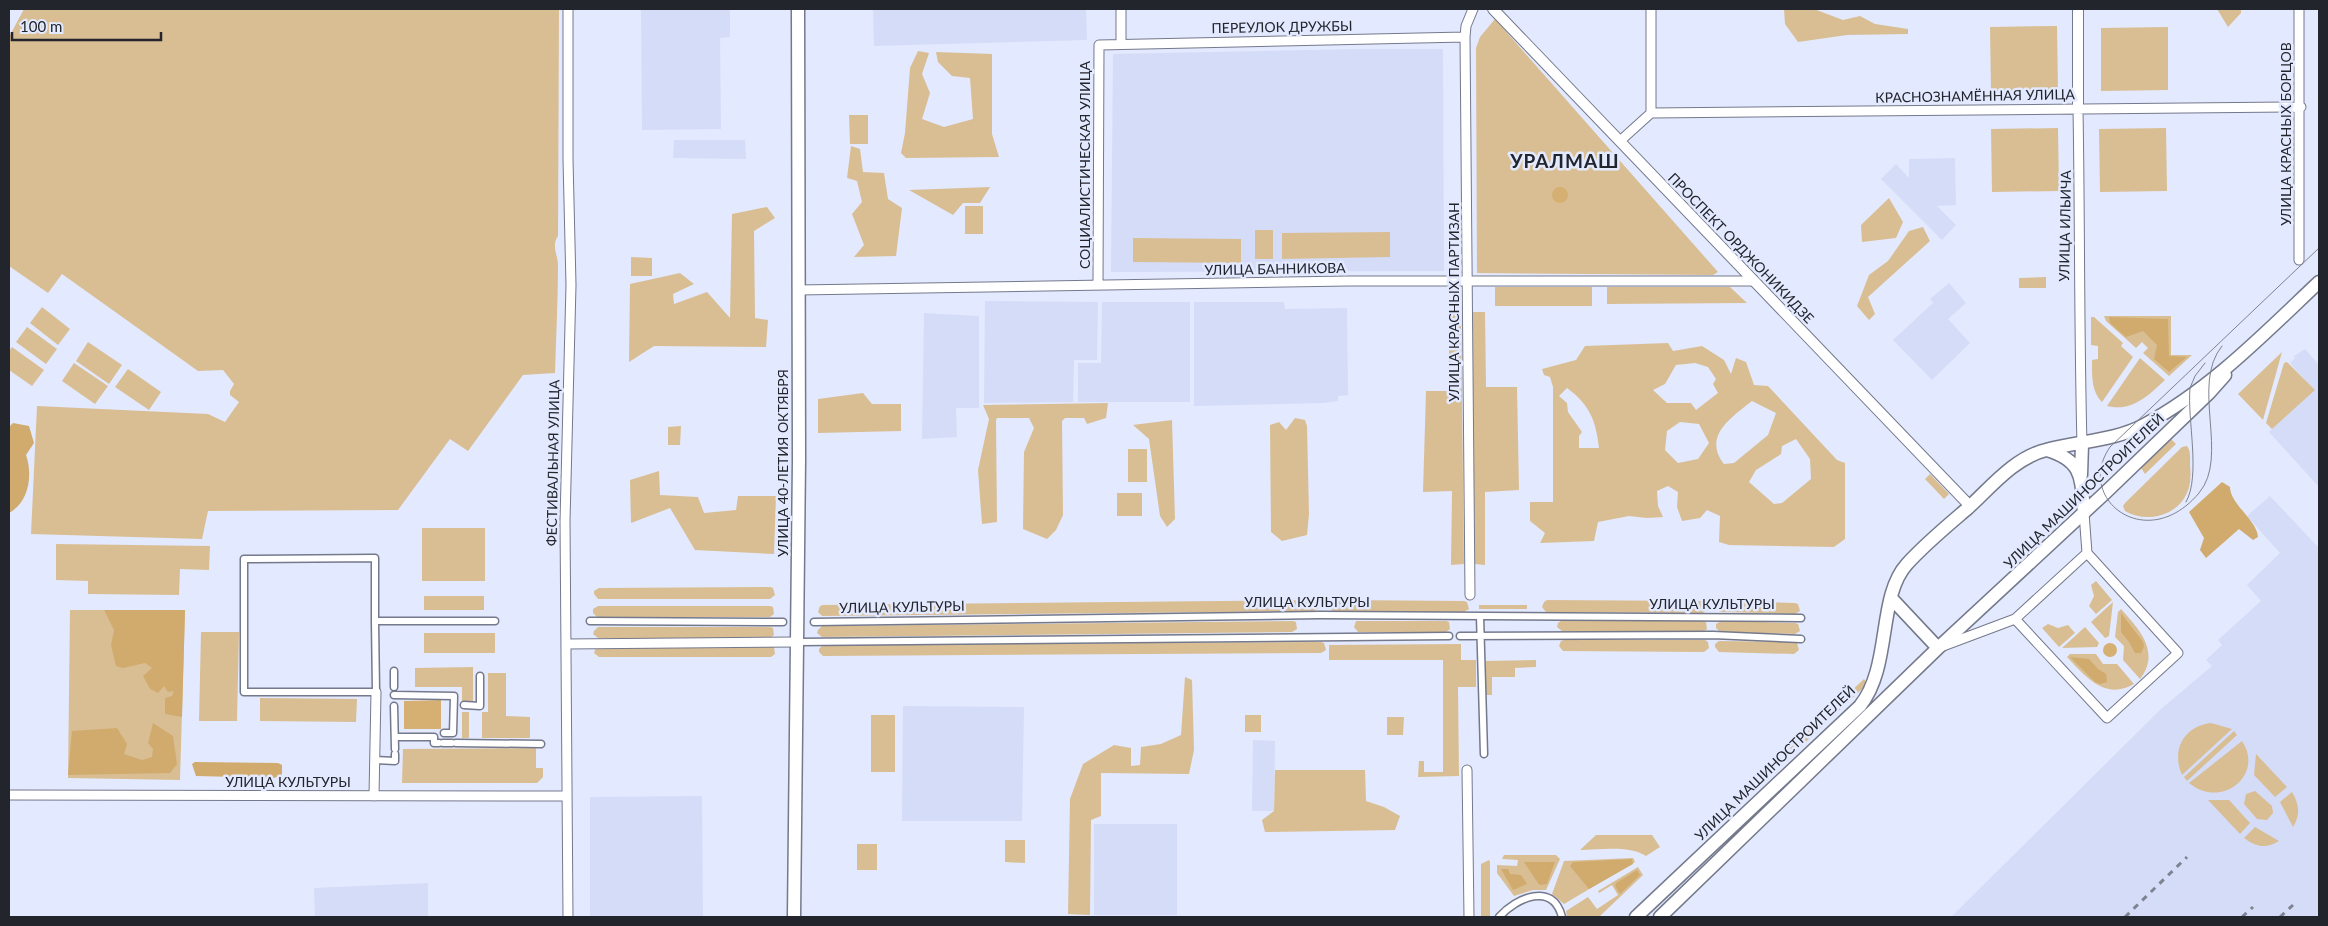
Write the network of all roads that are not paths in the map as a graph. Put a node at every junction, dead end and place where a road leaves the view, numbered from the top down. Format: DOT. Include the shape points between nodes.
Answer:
graph roads {
  1 [pos="568,9"];
  2 [pos="798,9"];
  3 [pos="1121,9"];
  4 [pos="1473,9"];
  5 [pos="1493,9"];
  6 [pos="1651,9"];
  7 [pos="2078,9"];
  8 [pos="2300,9"];
  9 [pos="1465,38"];
  10 [pos="1121,44"];
  11 [pos="1099,45"];
  12 [pos="2301,107"];
  13 [pos="2078,109"];
  14 [pos="1650,113"];
  15 [pos="1620,142"];
  16 [pos="2299,260"];
  17 [pos="1467,281"];
  18 [pos="1753,281"];
  19 [pos="2319,282"];
  20 [pos="1098,285"];
  21 [pos="798,290"];
  22 [pos="2243,354"];
  23 [pos="2082,444"];
  24 [pos="2046,450"];
  25 [pos="2081,475"];
  26 [pos="1970,506"];
  27 [pos="2084,513"];
  28 [pos="2087,553"];
  29 [pos="1470,595"];
  30 [pos="1892,598"];
  31 [pos="1480,616"];
  32 [pos="1801,618"];
  33 [pos="2015,619"];
  34 [pos="375,621"];
  35 [pos="495,621"];
  36 [pos="590,622"];
  37 [pos="783,622"];
  38 [pos="814,622"];
  39 [pos="1449,636"];
  40 [pos="1460,636"];
  41 [pos="1480,636"];
  42 [pos="1801,640"];
  43 [pos="798,642"];
  44 [pos="566,644"];
  45 [pos="1938,648"];
  46 [pos="394,672"];
  47 [pos="480,676"];
  48 [pos="394,691"];
  49 [pos="376,692"];
  50 [pos="459,705"];
  51 [pos="395,737"];
  52 [pos="440,738"];
  53 [pos="541,744"];
  54 [pos="1484,754"];
  55 [pos="375,760"];
  56 [pos="1468,770"];
  57 [pos="9,795"];
  58 [pos="374,796"];
  59 [pos="567,796"];
  60 [pos="568,917"];
  61 [pos="794,917"];
  62 [pos="1469,917"];
  63 [pos="1499,917"];
  64 [pos="1562,917"];
  65 [pos="1636,917"];
  66 [pos="1660,917"];
  1 -- 44 [label="street, ФЕСТИВАЛЬНАЯ УЛИЦА" via="571,285 565,521"];
  2 -- 21 [label="main road, УЛИЦА 40-ЛЕТИЯ ОКТЯБРЯ"];
  3 -- 10 [label="street"];
  4 -- 9 [label="street, УЛИЦА КРАСНЫХ ПАРТИЗАН"];
  5 -- 15 [label="street, ПРОСПЕКТ ОРДЖОНИКИДЗЕ"];
  6 -- 14 [label="street"];
  7 -- 13 [label="street, УЛИЦА ИЛЬИЧА"];
  8 -- 12 [label="street, УЛИЦА КРАСНЫХ БОРЦОВ"];
  9 -- 10 [label="street, ПЕРЕУЛОК ДРУЖБЫ"];
  9 -- 17 [label="street, УЛИЦА КРАСНЫХ ПАРТИЗАН"];
  10 -- 11 [label="street, ПЕРЕУЛОК ДРУЖБЫ"];
  11 -- 20 [label="street, СОЦИАЛИСТИЧЕСКАЯ УЛИЦА"];
  12 -- 13 [label="street, КРАСНОЗНАМЁННАЯ УЛИЦА"];
  12 -- 16 [label="street, УЛИЦА КРАСНЫХ БОРЦОВ"];
  13 -- 14 [label="street, КРАСНОЗНАМЁННАЯ УЛИЦА"];
  13 -- 23 [label="street, УЛИЦА ИЛЬИЧА"];
  14 -- 15 [label="street"];
  15 -- 18 [label="street, ПРОСПЕКТ ОРДЖОНИКИДЗЕ"];
  17 -- 18 [label="street, УЛИЦА БАННИКОВА"];
  17 -- 20 [label="street, УЛИЦА БАННИКОВА"];
  17 -- 29 [label="street, УЛИЦА КРАСНЫХ ПАРТИЗАН"];
  18 -- 26 [label="street, ПРОСПЕКТ ОРДЖОНИКИДЗЕ"];
  19 -- 22 [label="main road, УЛИЦА МАШИНОСТРОИТЕЛЕЙ"];
  20 -- 21 [label="street, УЛИЦА БАННИКОВА"];
  21 -- 43 [label="main road, УЛИЦА 40-ЛЕТИЯ ОКТЯБРЯ"];
  22 -- 23 [label="main road, УЛИЦА МАШИНОСТРОИТЕЛЕЙ" via="2143,426"];
  22 -- 27 [label="main road, УЛИЦА МАШИНОСТРОИТЕЛЕЙ" via="2209,393"];
  23 -- 24 [label="main road, УЛИЦА МАШИНОСТРОИТЕЛЕЙ"];
  23 -- 25 [label="main road"];
  24 -- 25 [label="main road" via="2067,458"];
  24 -- 26 [label="main road, УЛИЦА МАШИНОСТРОИТЕЛЕЙ" via="2010,468"];
  25 -- 27 [label="main road"];
  26 -- 30 [label="main road, УЛИЦА МАШИНОСТРОИТЕЛЕЙ" via="1908,563 1897,580"];
  27 -- 28 [label="street"];
  27 -- 45 [label="main road, УЛИЦА МАШИНОСТРОИТЕЛЕЙ"];
  28 -- 33 [label="street"];
  28 -- 33 [label="street" via="2178,653 2107,718"];
  30 -- 45 [label="main road"];
  30 -- 65 [label="main road, УЛИЦА МАШИНОСТРОИТЕЛЕЙ" via="1874,684 1864,700"];
  31 -- 32 [label="street, УЛИЦА КУЛЬТУРЫ"];
  31 -- 38 [label="street, УЛИЦА КУЛЬТУРЫ"];
  31 -- 41 [label="street"];
  33 -- 45 [label="street"];
  34 -- 35 [label="street"];
  34 -- 49 [label="street"];
  34 -- 49 [label="street" via="375,555 244,559 244,692"];
  36 -- 37 [label="street"];
  39 -- 43 [label="street"];
  40 -- 41 [label="street"];
  41 -- 42 [label="street" via="1713,635"];
  41 -- 54 [label="street"];
  43 -- 44 [label="street"];
  43 -- 61 [label="main road, УЛИЦА 40-ЛЕТИЯ ОКТЯБРЯ"];
  44 -- 59 [label="street, ФЕСТИВАЛЬНАЯ УЛИЦА"];
  45 -- 66 [label="main road, УЛИЦА МАШИНОСТРОИТЕЛЕЙ"];
  46 -- 48 [label="street"];
  47 -- 50 [label="street" via="480,706"];
  48 -- 50 [label="street" via="454,696"];
  48 -- 51 [label="street"];
  49 -- 55 [label="street"];
  50 -- 52 [label="street" via="453,733"];
  51 -- 52 [label="street"];
  51 -- 55 [label="street" via="395,760"];
  52 -- 53 [label="street" via="454,743"];
  55 -- 58 [label="street"];
  56 -- 62 [label="street"];
  57 -- 58 [label="street, УЛИЦА КУЛЬТУРЫ"];
  58 -- 59 [label="street, УЛИЦА КУЛЬТУРЫ"];
  59 -- 60 [label="street, ФЕСТИВАЛЬНАЯ УЛИЦА"];
  63 -- 64 [label="street" via="1523,899 1538,895 1554,903"];
}
